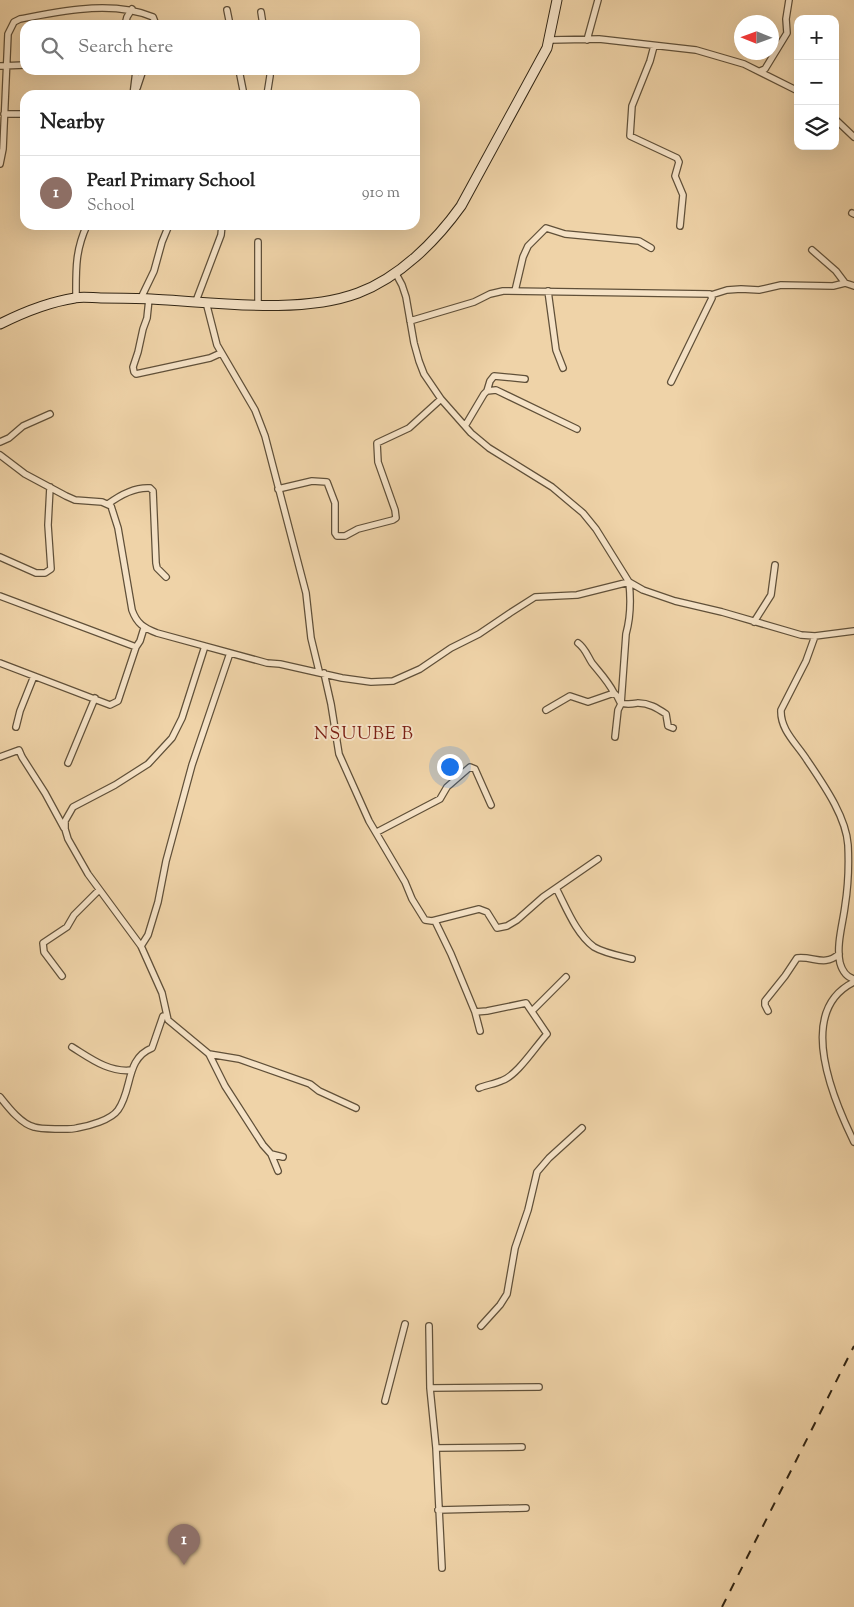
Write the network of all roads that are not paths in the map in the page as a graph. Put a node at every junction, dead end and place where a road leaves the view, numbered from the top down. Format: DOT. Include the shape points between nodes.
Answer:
graph roads {
  1 [pos="557,0"];
  2 [pos="598,0"];
  3 [pos="789,0"];
  4 [pos="132,9"];
  5 [pos="227,10"];
  6 [pos="261,12"];
  7 [pos="125,20"];
  8 [pos="155,20"];
  9 [pos="229,20"];
  10 [pos="262,20"];
  11 [pos="550,40"];
  12 [pos="587,40"];
  13 [pos="654,46"];
  14 [pos="20,65"];
  15 [pos="3,66"];
  16 [pos="760,71"];
  17 [pos="136,75"];
  18 [pos="141,75"];
  19 [pos="240,75"];
  20 [pos="270,75"];
  21 [pos="794,89"];
  22 [pos="134,90"];
  23 [pos="136,90"];
  24 [pos="243,90"];
  25 [pos="268,90"];
  26 [pos="4,114"];
  27 [pos="20,114"];
  28 [pos="839,123"];
  29 [pos="854,137"];
  30 [pos="0,164"];
  31 [pos="680,226"];
  32 [pos="85,230"];
  33 [pos="167,230"];
  34 [pos="221,230"];
  35 [pos="258,242"];
  36 [pos="651,248"];
  37 [pos="812,250"];
  38 [pos="395,272"];
  39 [pos="845,282"];
  40 [pos="854,286"];
  41 [pos="515,291"];
  42 [pos="548,291"];
  43 [pos="711,295"];
  44 [pos="76,297"];
  45 [pos="145,298"];
  46 [pos="196,301"];
  47 [pos="206,302"];
  48 [pos="258,304"];
  49 [pos="410,321"];
  50 [pos="0,324"];
  51 [pos="221,353"];
  52 [pos="563,368"];
  53 [pos="525,379"];
  54 [pos="671,382"];
  55 [pos="487,391"];
  56 [pos="441,399"];
  57 [pos="50,414"];
  58 [pos="465,426"];
  59 [pos="577,429"];
  60 [pos="0,442"];
  61 [pos="0,455"];
  62 [pos="50,487"];
  63 [pos="278,489"];
  64 [pos="108,504"];
  65 [pos="0,558"];
  66 [pos="775,565"];
  67 [pos="166,577"];
  68 [pos="630,582"];
  69 [pos="0,596"];
  70 [pos="754,622"];
  71 [pos="144,628"];
  72 [pos="854,631"];
  73 [pos="815,636"];
  74 [pos="578,643"];
  75 [pos="205,646"];
  76 [pos="136,647"];
  77 [pos="230,653"];
  78 [pos="0,663"];
  79 [pos="321,672"];
  80 [pos="34,676"];
  81 [pos="614,693"];
  82 [pos="95,698"];
  83 [pos="621,703"];
  84 [pos="546,710"];
  85 [pos="16,727"];
  86 [pos="672,728"];
  87 [pos="615,737"];
  88 [pos="0,757"];
  89 [pos="68,763"];
  90 [pos="491,805"];
  91 [pos="65,829"];
  92 [pos="377,832"];
  93 [pos="598,859"];
  94 [pos="556,888"];
  95 [pos="99,890"];
  96 [pos="434,920"];
  97 [pos="141,946"];
  98 [pos="839,954"];
  99 [pos="632,959"];
  100 [pos="62,976"];
  101 [pos="566,977"];
  102 [pos="854,981"];
  103 [pos="532,1010"];
  104 [pos="768,1011"];
  105 [pos="475,1012"];
  106 [pos="166,1015"];
  107 [pos="480,1031"];
  108 [pos="72,1047"];
  109 [pos="208,1054"];
  110 [pos="132,1070"];
  111 [pos="479,1088"];
  112 [pos="0,1097"];
  113 [pos="356,1108"];
  114 [pos="582,1128"];
  115 [pos="854,1142"];
  116 [pos="271,1154"];
  117 [pos="283,1157"];
  118 [pos="278,1171"];
  119 [pos="405,1324"];
  120 [pos="429,1326"];
  121 [pos="481,1326"];
  122 [pos="540,1386"];
  123 [pos="430,1388"];
  124 [pos="385,1401"];
  125 [pos="436,1448"];
  126 [pos="522,1448"];
  127 [pos="526,1508"];
  128 [pos="438,1510"];
  129 [pos="442,1568"];
  1 -- 11 [label="street"];
  2 -- 12 [label="street"];
  3 -- 16 [label="street" via="787,33 765,69"];
  4 -- 7 [label="street"];
  4 -- 8 [label="street"];
  4 -- 15 [label="street" via="114,5 20,19 8,34"];
  5 -- 9 [label="street"];
  6 -- 10 [label="street"];
  11 -- 12 [label="street"];
  11 -- 38 [label="street" via="446,227"];
  12 -- 13 [label="street"];
  13 -- 16 [label="street" via="696,50"];
  13 -- 31 [label="street" via="632,106 630,136 677,158 675,176 683,195"];
  14 -- 15 [label="street"];
  15 -- 26 [label="street"];
  16 -- 21 [label="street"];
  17 -- 22 [label="street"];
  18 -- 23 [label="street"];
  19 -- 24 [label="street"];
  20 -- 25 [label="street"];
  26 -- 27 [label="street"];
  26 -- 30 [label="street"];
  28 -- 29 [label="street"];
  32 -- 44 [label="street" via="76,256"];
  33 -- 45 [label="street"];
  34 -- 46 [label="street"];
  35 -- 48 [label="street"];
  36 -- 41 [label="street" via="639,241 565,234 546,228 528,246"];
  37 -- 39 [label="street"];
  38 -- 48 [label="street" via="376,285 343,298 309,304"];
  38 -- 49 [label="street" via="404,291"];
  39 -- 40 [label="street"];
  39 -- 43 [label="street" via="833,286 781,285"];
  41 -- 42 [label="street"];
  41 -- 49 [label="street" via="497,292"];
  42 -- 43 [label="street"];
  42 -- 52 [label="street" via="556,350"];
  43 -- 54 [label="street" via="711,301"];
  44 -- 45 [label="street"];
  44 -- 50 [label="street" via="42,306"];
  45 -- 46 [label="street"];
  45 -- 51 [label="street" via="147,318 133,367 136,374"];
  46 -- 47 [label="street"];
  47 -- 48 [label="street"];
  47 -- 51 [label="street"];
  49 -- 56 [label="street" via="424,374"];
  51 -- 63 [label="street" via="258,417"];
  53 -- 55 [label="street" via="494,376"];
  55 -- 58 [label="street"];
  55 -- 59 [label="street" via="501,392"];
  56 -- 58 [label="street"];
  56 -- 63 [label="street" via="409,428 377,443 378,462 396,510 393,520 337,536 335,503 327,482 312,481"];
  57 -- 60 [label="street" via="23,426"];
  58 -- 68 [label="street" via="489,448 552,487 583,514"];
  61 -- 62 [label="street" via="25,474"];
  62 -- 64 [label="street" via="75,500"];
  62 -- 65 [label="street" via="51,569 45,573 36,572"];
  63 -- 79 [label="street" via="306,593 311,638"];
  64 -- 67 [label="street" via="124,494 145,488 153,491 156,563"];
  64 -- 71 [label="street" via="118,528 132,610"];
  66 -- 70 [label="street" via="771,595"];
  68 -- 70 [label="street" via="675,602"];
  68 -- 79 [label="street" via="577,595 536,597 420,669 393,681 371,682"];
  68 -- 83 [label="street" via="631,605"];
  69 -- 76 [label="street"];
  70 -- 73 [label="street"];
  71 -- 75 [label="street"];
  71 -- 76 [label="street"];
  72 -- 73 [label="street"];
  73 -- 98 [label="street" via="781,716 786,731 845,825 847,881"];
  74 -- 81 [label="street"];
  75 -- 77 [label="street"];
  75 -- 91 [label="street" via="182,718 172,738 148,764 73,807 64,821"];
  76 -- 82 [label="street" via="118,701 110,704"];
  77 -- 79 [label="street"];
  77 -- 97 [label="street" via="192,765 158,902 148,935"];
  78 -- 80 [label="street"];
  79 -- 92 [label="street" via="331,704 338,754"];
  80 -- 82 [label="street"];
  80 -- 85 [label="street"];
  81 -- 83 [label="street"];
  81 -- 84 [label="street" via="588,702 570,696"];
  82 -- 89 [label="street"];
  83 -- 86 [label="street" via="640,703 659,709 666,714 668,726"];
  83 -- 87 [label="street"];
  88 -- 91 [label="street" via="19,750"];
  90 -- 92 [label="street" via="475,770 470,767 447,787 440,799"];
  91 -- 95 [label="street"];
  92 -- 96 [label="street" via="424,919"];
  93 -- 94 [label="street"];
  94 -- 96 [label="street" via="517,920 501,928 495,926 487,912 479,909"];
  94 -- 99 [label="street" via="589,942 601,950"];
  95 -- 97 [label="street"];
  95 -- 100 [label="street" via="74,914 67,928 43,943 44,952"];
  96 -- 105 [label="street"];
  97 -- 106 [label="street" via="162,993"];
  98 -- 102 [label="street" via="843,971"];
  98 -- 104 [label="street" via="826,961 797,958 765,1001"];
  101 -- 103 [label="street"];
  102 -- 115 [label="street" via="829,1003 823,1042 824,1064"];
  103 -- 105 [label="street" via="526,1002"];
  103 -- 111 [label="street" via="547,1034 517,1071 501,1081"];
  105 -- 107 [label="street"];
  106 -- 109 [label="street"];
  106 -- 110 [label="street" via="159,1025 152,1048 137,1058"];
  108 -- 110 [label="street" via="104,1066 121,1072"];
  109 -- 113 [label="street" via="239,1059 310,1084"];
  109 -- 116 [label="street" via="225,1086"];
  110 -- 112 [label="street" via="118,1111 75,1129 33,1127 14,1114"];
  114 -- 121 [label="street" via="537,1172 514,1248 507,1294"];
  116 -- 117 [label="street"];
  116 -- 118 [label="street"];
  119 -- 124 [label="street"];
  120 -- 123 [label="street"];
  122 -- 123 [label="street"];
  123 -- 125 [label="street"];
  125 -- 126 [label="street"];
  125 -- 128 [label="street"];
  127 -- 128 [label="street"];
  128 -- 129 [label="street"];
}
